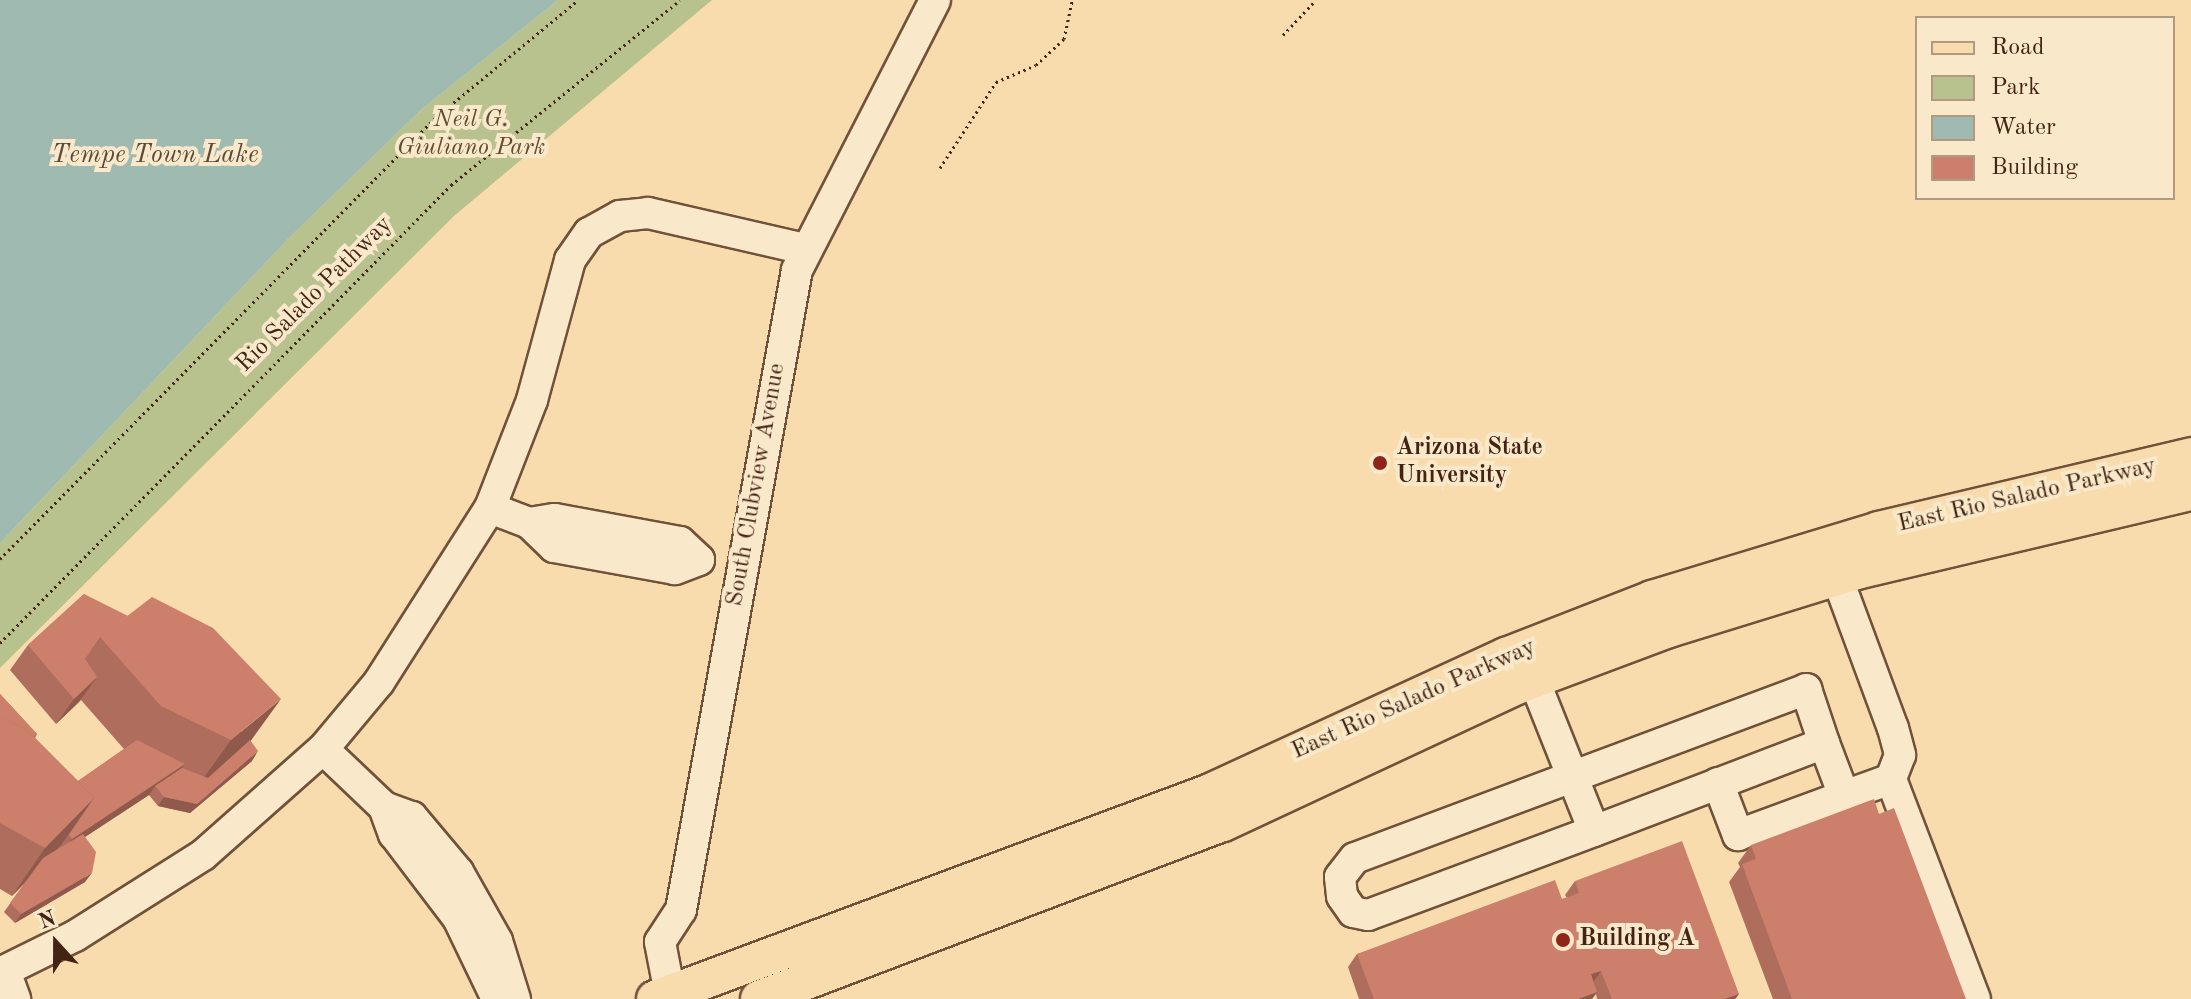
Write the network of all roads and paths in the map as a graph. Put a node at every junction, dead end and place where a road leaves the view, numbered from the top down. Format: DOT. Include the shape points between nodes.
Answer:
graph roads {
  1 [pos="578,0"];
  2 [pos="680,0"];
  3 [pos="935,0"];
  4 [pos="1072,0"];
  5 [pos="1316,0"];
  6 [pos="1283,35"];
  7 [pos="940,168"];
  8 [pos="805,249"];
  9 [pos="2191,456"];
  10 [pos="2191,492"];
  11 [pos="490,508"];
  12 [pos="0,559"];
  13 [pos="742,567"];
  14 [pos="1837,577"];
  15 [pos="0,643"];
  16 [pos="1534,680"];
  17 [pos="1824,743"];
  18 [pos="323,749"];
  19 [pos="1572,776"];
  20 [pos="1891,779"];
  21 [pos="1718,783"];
  22 [pos="1844,796"];
  23 [pos="384,807"];
  24 [pos="1594,831"];
  25 [pos="2,972"];
  26 [pos="662,996"];
  27 [pos="15,999"];
  28 [pos="497,999"];
  29 [pos="515,999"];
  30 [pos="759,999"];
  31 [pos="1975,999"];
  1 -- 12 [label="path" via="435,118"];
  2 -- 15 [label="path, Rio Salado Pathway" via="451,185"];
  3 -- 8 [label="street, South Clubview Avenue"];
  4 -- 7 [label="path" via="1064,39 1036,65 996,82"];
  5 -- 6 [label="path"];
  8 -- 11 [label="street" via="648,213 620,216 589,233 570,260 532,400"];
  8 -- 13 [label="street, South Clubview Avenue"];
  9 -- 26 [label="main road, East Rio Salado Parkway" via="1879,530 1652,599 1506,656 1195,798"];
  10 -- 14 [label="main road, East Rio Salado Parkway"];
  11 -- 13 [label="street" via="529,523 555,519 680,542 699,560"];
  11 -- 18 [label="street" via="420,624"];
  13 -- 26 [label="street, South Clubview Avenue" via="681,910 660,942"];
  14 -- 16 [label="main road, East Rio Salado Parkway"];
  14 -- 20 [label="street" via="1893,728 1900,755"];
  16 -- 19 [label="street"];
  16 -- 30 [label="main road, East Rio Salado Parkway" via="1223,823"];
  17 -- 19 [label="street" via="1806,689"];
  17 -- 21 [label="street"];
  17 -- 22 [label="street"];
  18 -- 23 [label="street"];
  18 -- 25 [label="street" via="203,855 89,929"];
  19 -- 24 [label="street"];
  19 -- 24 [label="street" via="1355,858 1340,877 1342,896 1353,912 1368,915"];
  20 -- 22 [label="street"];
  20 -- 31 [label="street"];
  21 -- 22 [label="street" via="1746,846"];
  21 -- 24 [label="street"];
  23 -- 28 [label="street" via="394,834 458,918"];
  23 -- 29 [label="street" via="412,817 458,872 497,941"];
  25 -- 27 [label="street"];
}
